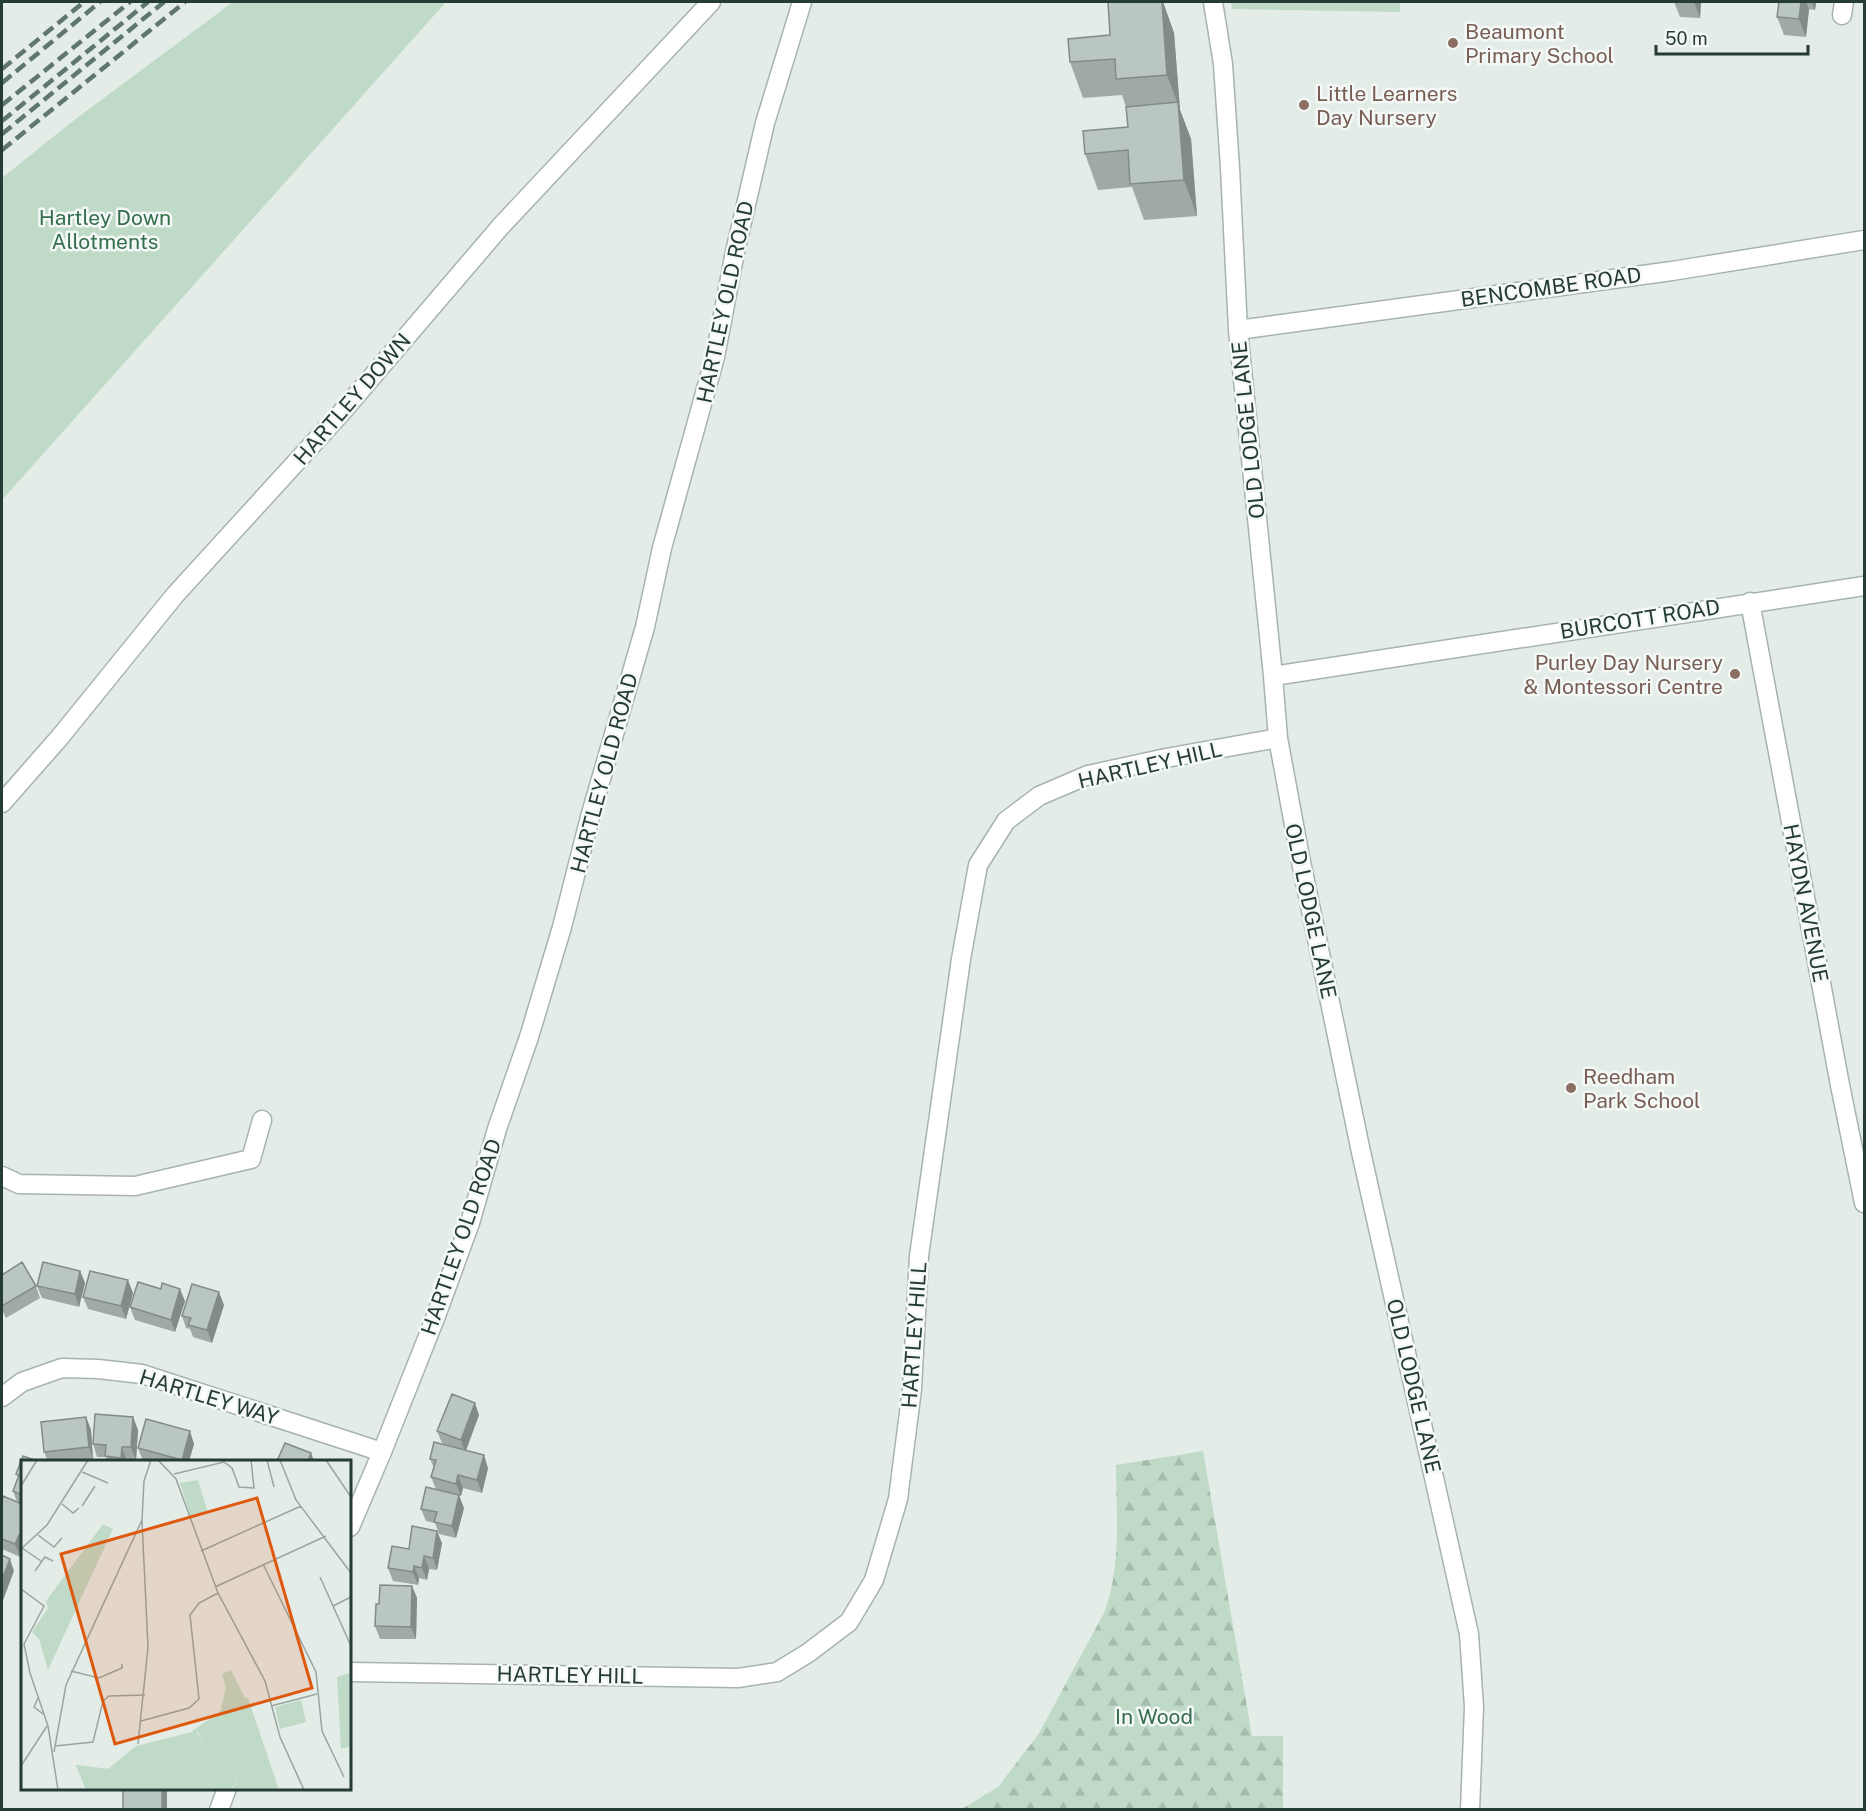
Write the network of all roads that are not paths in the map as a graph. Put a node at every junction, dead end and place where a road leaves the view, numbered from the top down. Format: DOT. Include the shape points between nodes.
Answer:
graph roads {
  1 [pos="711,2"];
  2 [pos="801,2"];
  3 [pos="1213,2"];
  4 [pos="1864,240"];
  5 [pos="1238,330"];
  6 [pos="1864,586"];
  7 [pos="1750,602"];
  8 [pos="1273,676"];
  9 [pos="1278,738"];
  10 [pos="2,803"];
  11 [pos="262,1120"];
  12 [pos="2,1176"];
  13 [pos="1864,1203"];
  14 [pos="2,1397"];
  15 [pos="382,1452"];
  16 [pos="351,1525"];
  17 [pos="351,1672"];
  18 [pos="226,1790"];
  19 [pos="219,1809"];
  20 [pos="1470,1809"];
  1 -- 10 [label="street, HARTLEY DOWN" via="501,226 342,412 176,595"];
  2 -- 15 [label="street, HARTLEY OLD ROAD" via="765,123 715,357 562,927 470,1223"];
  3 -- 5 [label="street, OLD LODGE LANE" via="1224,76"];
  4 -- 5 [label="street, BENCOMBE ROAD" via="1672,271"];
  5 -- 8 [label="street, OLD LODGE LANE"];
  6 -- 7 [label="street, BURCOTT ROAD"];
  7 -- 8 [label="street, BURCOTT ROAD"];
  7 -- 13 [label="street, HAYDN AVENUE"];
  8 -- 9 [label="street, OLD LODGE LANE"];
  9 -- 17 [label="street, HARTLEY HILL" via="1089,775 1039,796 1006,821 978,865 919,1256 912,1389 898,1499 874,1580 849,1622 777,1672 738,1678"];
  9 -- 20 [label="street, OLD LODGE LANE" via="1361,1152 1469,1634 1474,1707"];
  11 -- 12 [label="street" via="251,1159 135,1186 19,1184"];
  14 -- 15 [label="street, HARTLEY WAY" via="22,1382 62,1368 142,1374"];
  15 -- 16 [label="street, HARTLEY OLD ROAD"];
  18 -- 19 [label="street"];
}
